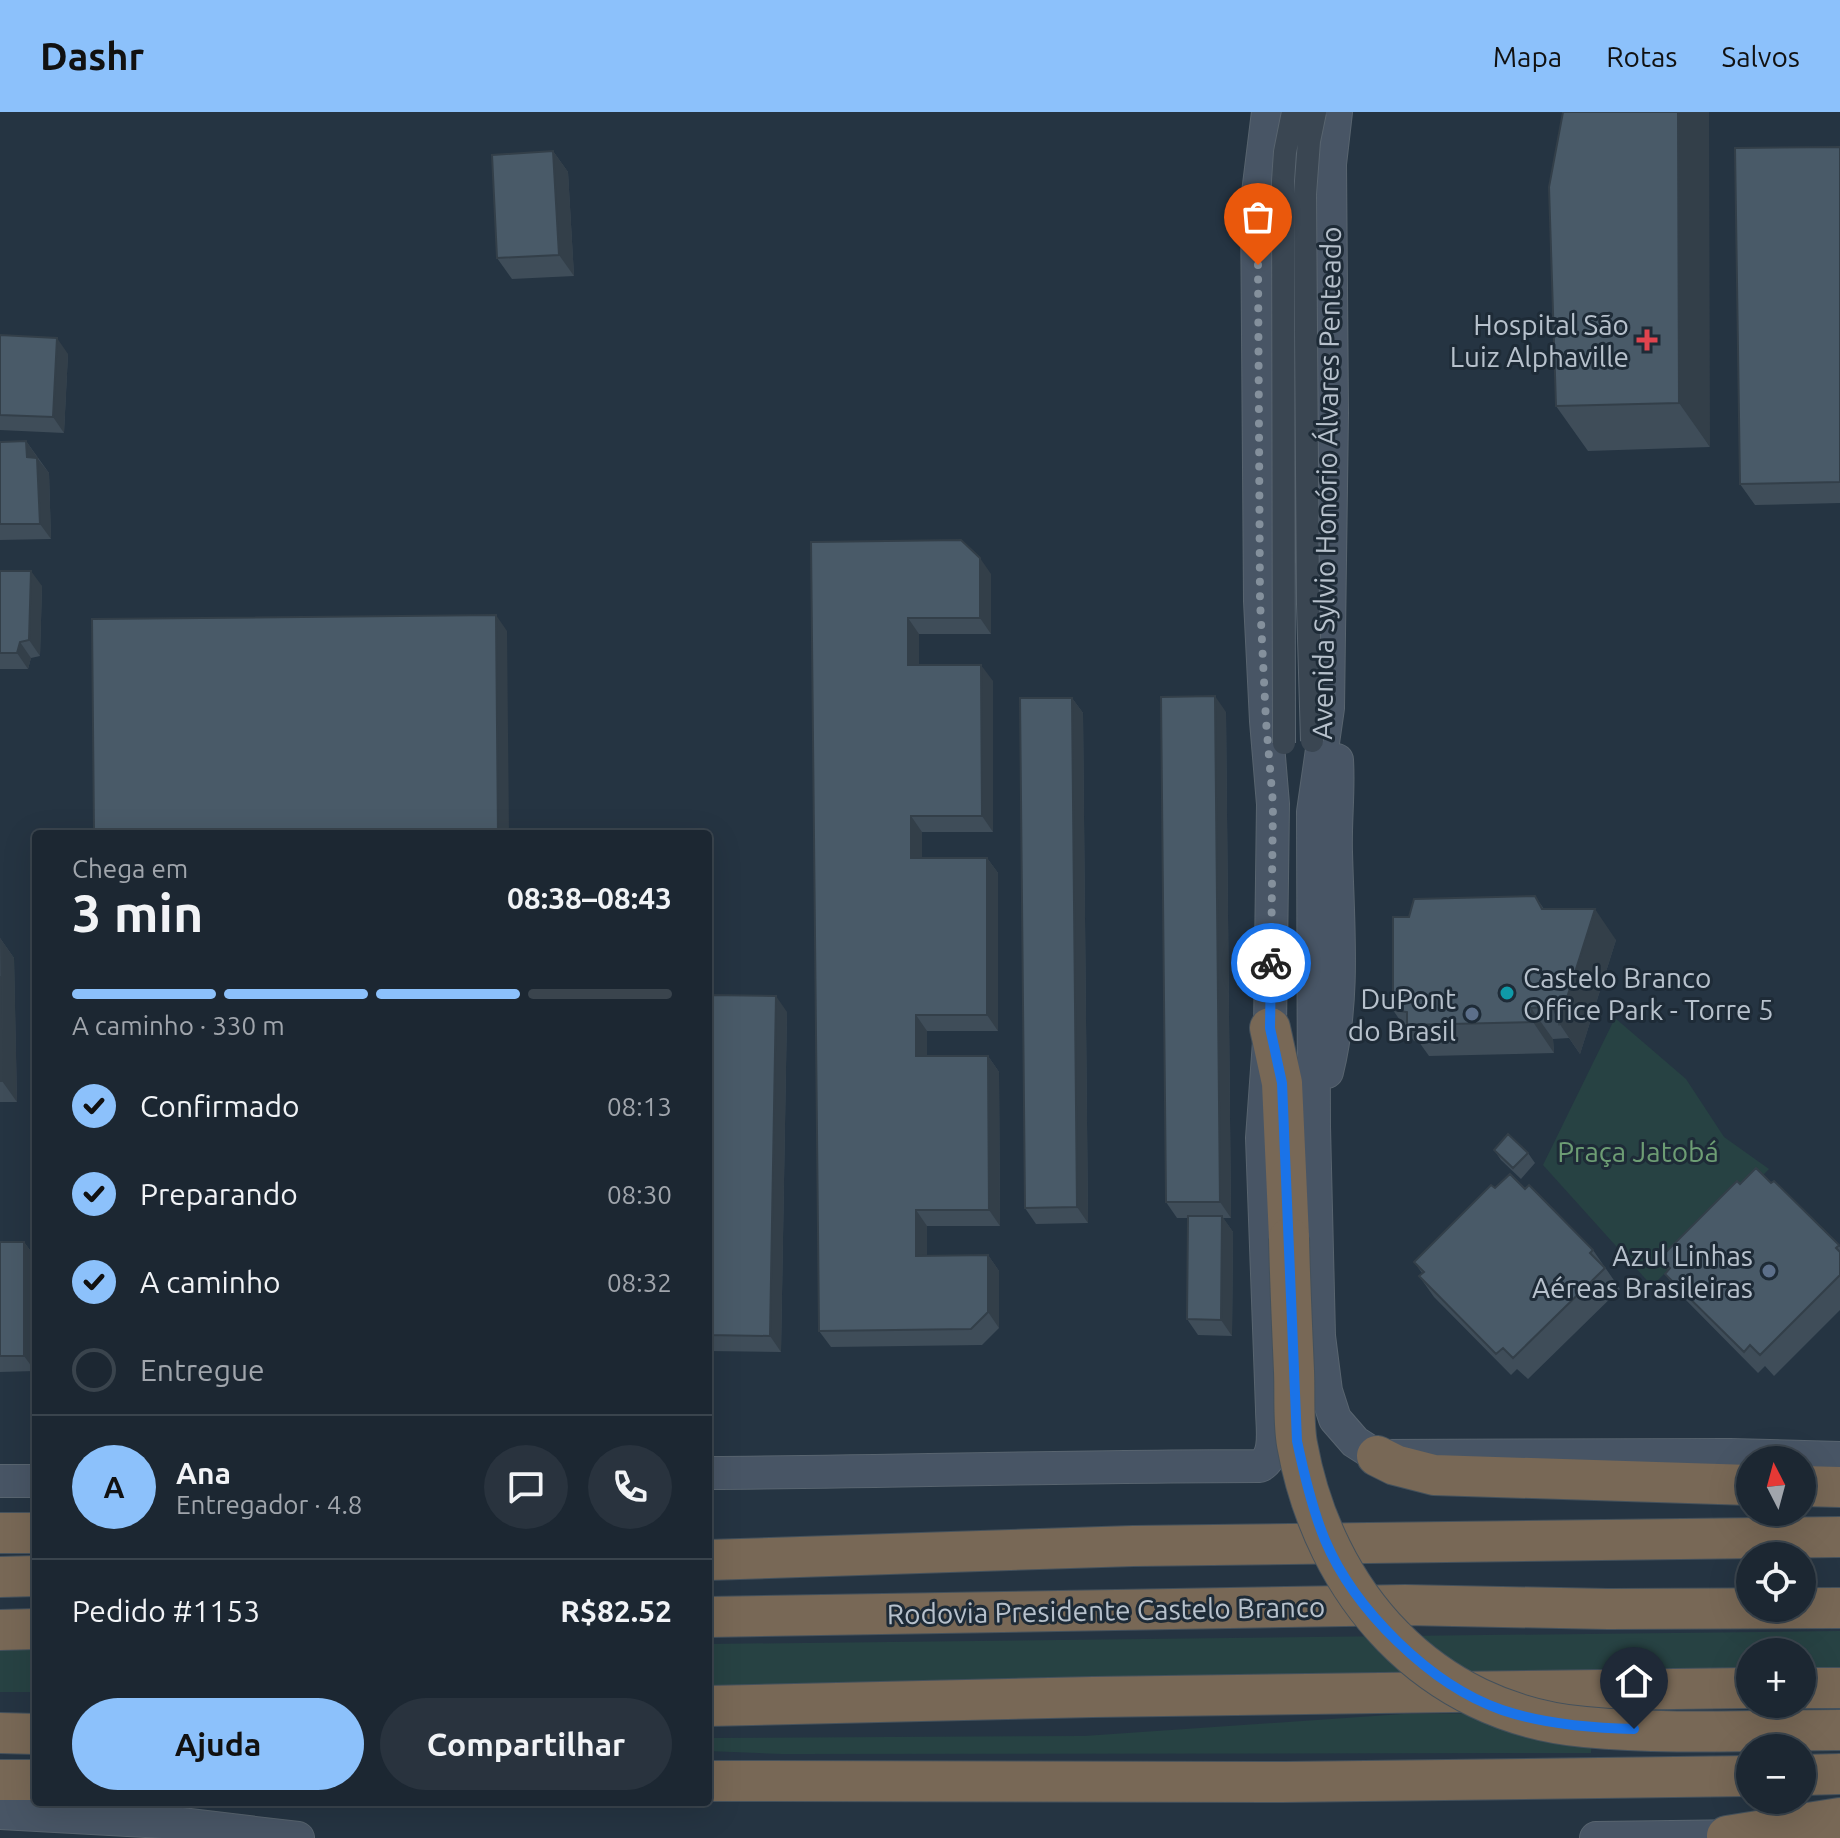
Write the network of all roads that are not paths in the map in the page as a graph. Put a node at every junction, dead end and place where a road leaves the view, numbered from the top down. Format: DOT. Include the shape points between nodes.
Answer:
graph roads {
  1 [pos="1268,112"];
  2 [pos="1293,112"];
  3 [pos="1315,112"];
  4 [pos="1336,112"];
  5 [pos="1261,159"];
  6 [pos="1330,164"];
  7 [pos="1312,741"];
  8 [pos="1284,743"];
  9 [pos="1270,1028"];
  10 [pos="1377,1456"];
  11 [pos="1840,1458"];
  12 [pos="712,1473"];
  13 [pos="0,1481"];
  14 [pos="32,1481"];
  15 [pos="1736,1485"];
  16 [pos="1816,1486"];
  17 [pos="1840,1487"];
  18 [pos="0,1533"];
  19 [pos="32,1533"];
  20 [pos="1840,1537"];
  21 [pos="712,1547"];
  22 [pos="750,1558"];
  23 [pos="712,1560"];
  24 [pos="32,1576"];
  25 [pos="0,1577"];
  26 [pos="1840,1582"];
  27 [pos="1816,1583"];
  28 [pos="1736,1587"];
  29 [pos="1840,1608"];
  30 [pos="1608,1609"];
  31 [pos="712,1617"];
  32 [pos="32,1629"];
  33 [pos="0,1630"];
  34 [pos="1736,1688"];
  35 [pos="1816,1688"];
  36 [pos="1840,1688"];
  37 [pos="712,1706"];
  38 [pos="32,1713"];
  39 [pos="0,1714"];
  40 [pos="1840,1730"];
  41 [pos="0,1733"];
  42 [pos="32,1734"];
  43 [pos="712,1760"];
  44 [pos="1840,1774"];
  45 [pos="1816,1775"];
  46 [pos="1736,1776"];
  47 [pos="0,1780"];
  48 [pos="32,1780"];
  49 [pos="712,1781"];
  50 [pos="1284,1782"];
  51 [pos="0,1813"];
  52 [pos="1840,1818"];
  53 [pos="1727,1836"];
  54 [pos="1840,1836"];
  55 [pos="298,1838"];
  56 [pos="1596,1838"];
  1 -- 5 [label="street, Avenida Sylvio Honório Álvares Penteado"];
  2 -- 8 [label="street, bridge" via="1283,181"];
  3 -- 7 [label="street, bridge" via="1305,194"];
  4 -- 6 [label="street, Avenida Sylvio Honório Álvares Penteado"];
  5 -- 6 [label="street"];
  5 -- 9 [label="street, Avenida Sylvio Honório Álvares Penteado" via="1260,601 1273,804"];
  6 -- 10 [label="street, Avenida Sylvio Honório Álvares Penteado" via="1328,708 1313,812 1319,1336 1335,1419"];
  9 -- 12 [label="street, Avenida Sylvio Honório Álvares Penteado" via="1262,1138 1272,1409 1268,1461 1260,1466"];
  9 -- 40 [label="highway, bridge" via="1282,1083 1297,1441 1326,1542 1356,1593 1396,1641 1441,1680 1500,1709 1599,1728"];
  10 -- 11 [label="street"];
  10 -- 15 [label="highway" via="1434,1475"];
  13 -- 14 [label="street"];
  16 -- 17 [label="highway"];
  18 -- 19 [label="highway"];
  20 -- 22 [label="highway" via="1133,1546"];
  21 -- 22 [label="highway"];
  22 -- 23 [label="highway"];
  24 -- 25 [label="highway"];
  26 -- 27 [label="highway"];
  28 -- 30 [label="highway" via="1657,1594"];
  29 -- 30 [label="highway, Rodovia Presidente Castelo Branco"];
  30 -- 31 [label="highway, Rodovia Presidente Castelo Branco" via="1405,1605"];
  32 -- 33 [label="highway"];
  34 -- 37 [label="highway"];
  35 -- 36 [label="highway"];
  38 -- 39 [label="highway"];
  41 -- 42 [label="highway"];
  43 -- 50 [label="highway" via="1106,1765"];
  44 -- 45 [label="highway"];
  46 -- 50 [label="highway"];
  47 -- 48 [label="highway"];
  49 -- 50 [label="highway"];
  51 -- 55 [label="street" via="164,1822"];
  52 -- 53 [label="highway"];
  53 -- 54 [label="street"];
  53 -- 56 [label="street"];
}
